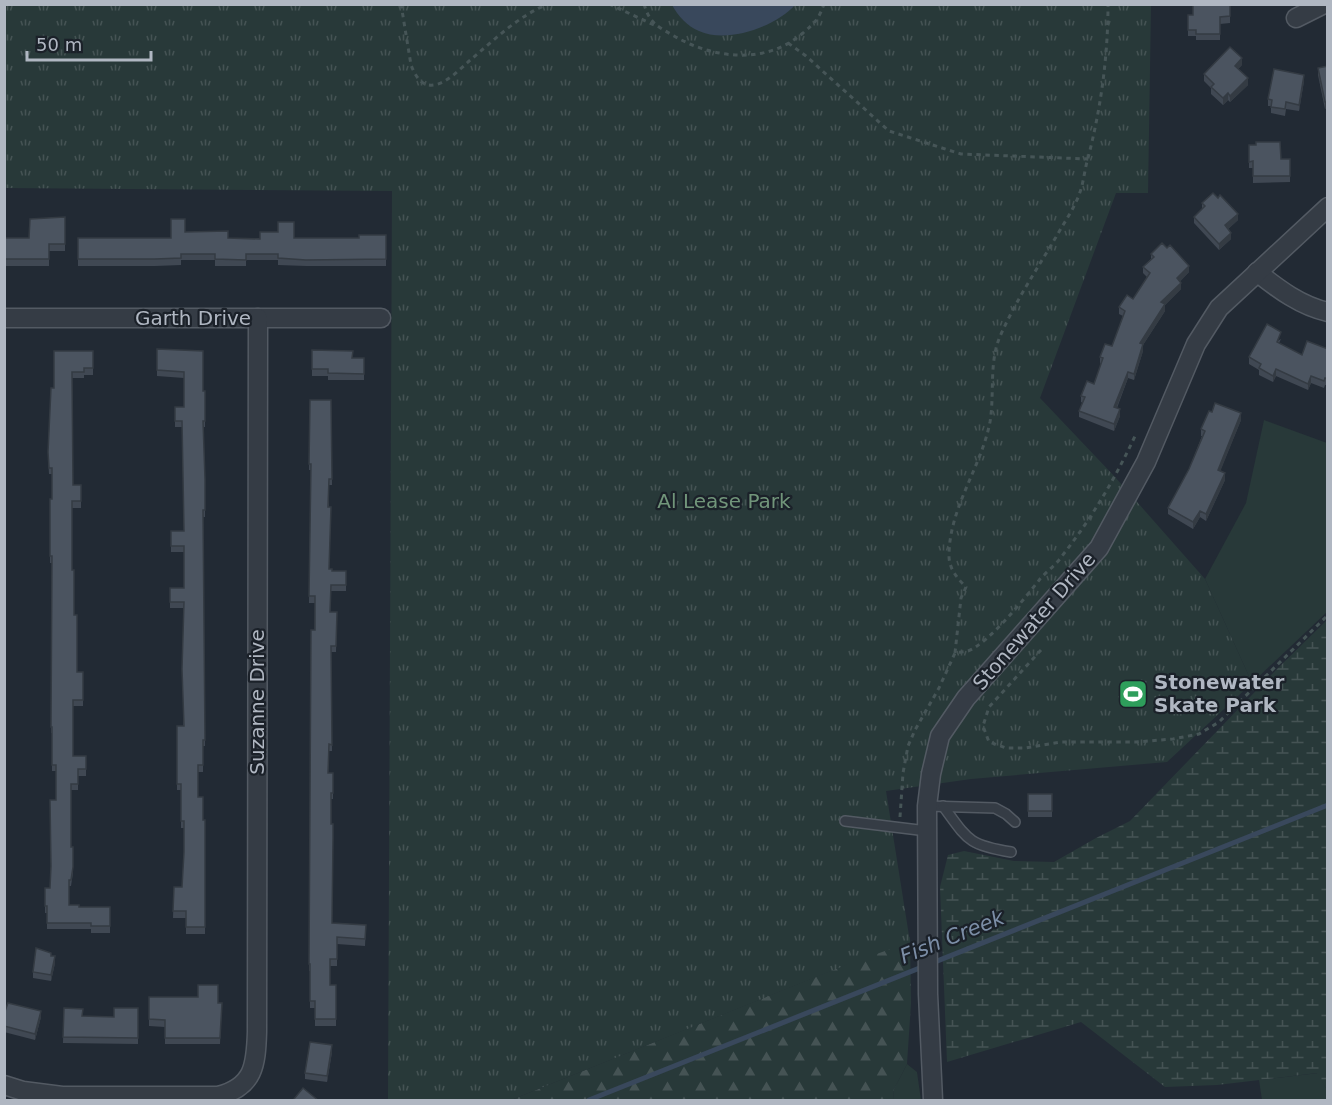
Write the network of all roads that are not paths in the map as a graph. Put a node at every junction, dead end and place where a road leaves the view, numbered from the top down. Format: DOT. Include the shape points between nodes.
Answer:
graph roads {
  1 [pos="1324,4"];
  2 [pos="1296,18"];
  3 [pos="1328,207"];
  4 [pos="1257,272"];
  5 [pos="1328,312"];
  6 [pos="4,318"];
  7 [pos="258,318"];
  8 [pos="381,318"];
  9 [pos="935,806"];
  10 [pos="845,821"];
  11 [pos="1015,822"];
  12 [pos="927,831"];
  13 [pos="1011,852"];
  14 [pos="4,1085"];
  15 [pos="933,1101"];
  1 -- 2 [label="street"];
  3 -- 4 [label="street, Stonewater Drive"];
  4 -- 5 [label="street" via="1285,293"];
  4 -- 9 [label="street, Stonewater Drive" via="1219,308 1196,344 1146,462 1099,548 966,698 940,736 931,774"];
  6 -- 7 [label="street, Garth Drive"];
  7 -- 8 [label="street, Garth Drive"];
  7 -- 14 [label="street, Suzanne Drive" via="255,1065 245,1082 218,1096 62,1096"];
  9 -- 11 [label="lane" via="995,808"];
  9 -- 12 [label="street, Stonewater Drive"];
  9 -- 13 [label="lane" via="972,842"];
  10 -- 12 [label="lane"];
  12 -- 15 [label="street, Stonewater Drive"];
}
